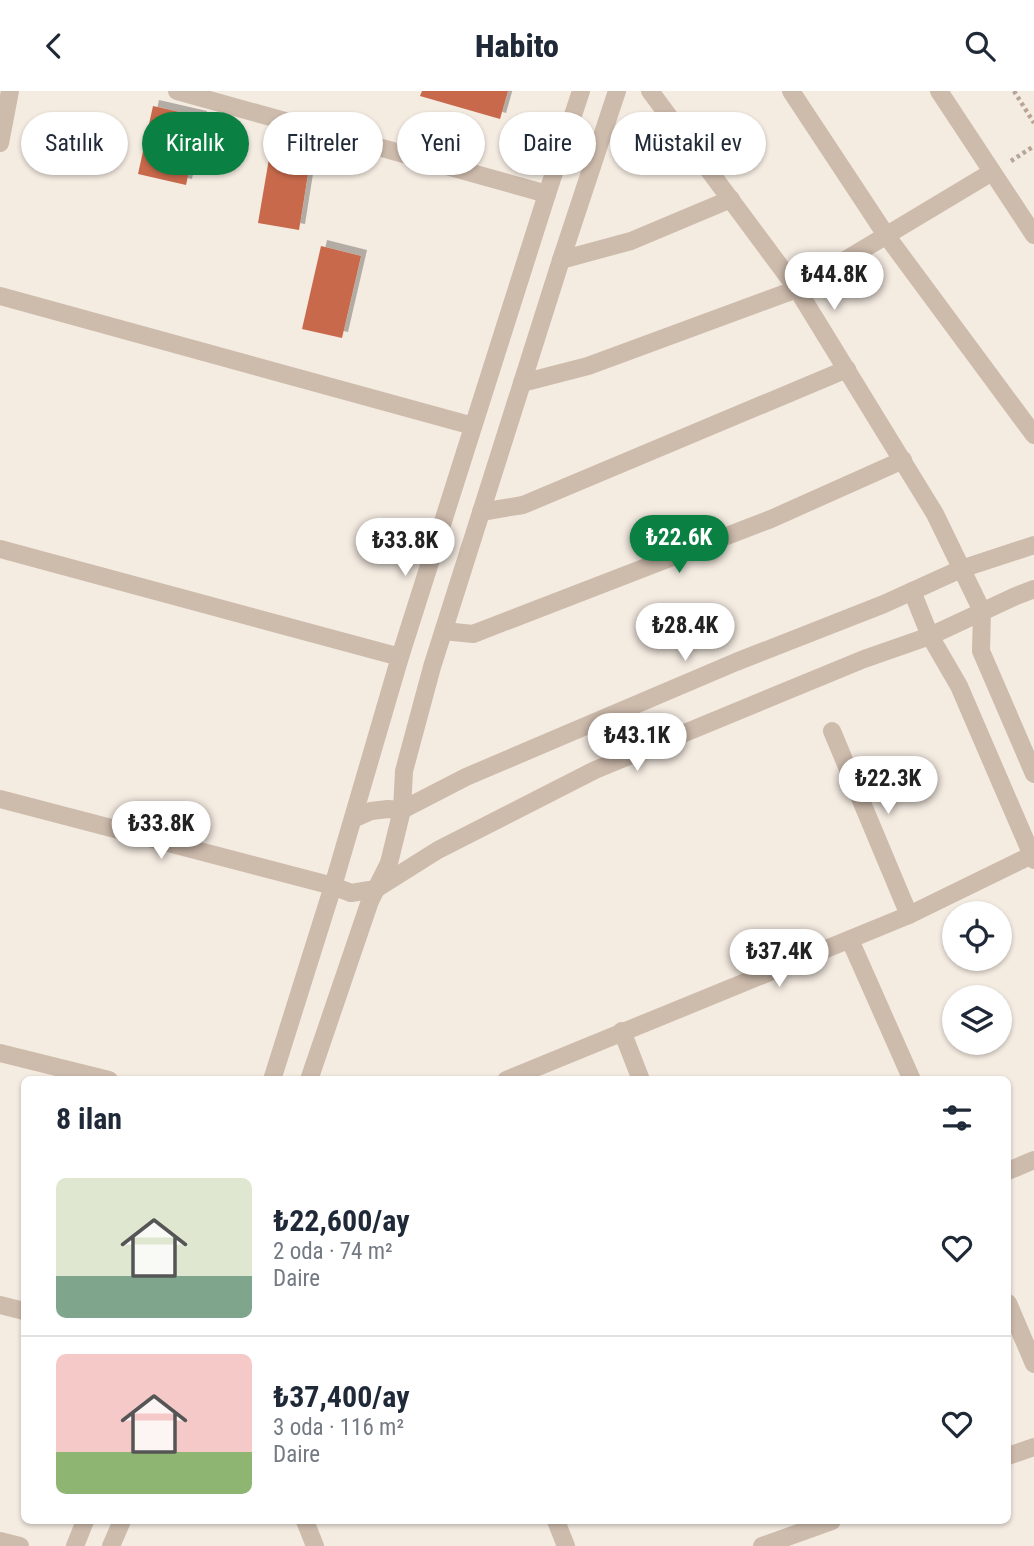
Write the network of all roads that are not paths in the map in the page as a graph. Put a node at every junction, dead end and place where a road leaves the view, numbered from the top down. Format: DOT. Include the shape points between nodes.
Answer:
graph roads {
  1 [pos="9,91"];
  2 [pos="177,91"];
  3 [pos="582,91"];
  4 [pos="617,91"];
  5 [pos="650,91"];
  6 [pos="791,91"];
  7 [pos="939,91"];
  8 [pos="0,143"];
  9 [pos="992,172"];
  10 [pos="547,194"];
  11 [pos="731,199"];
  12 [pos="886,235"];
  13 [pos="1034,235"];
  14 [pos="561,260"];
  15 [pos="797,289"];
  16 [pos="0,296"];
  17 [pos="847,369"];
  18 [pos="522,383"];
  19 [pos="473,426"];
  20 [pos="1034,435"];
  21 [pos="903,460"];
  22 [pos="481,512"];
  23 [pos="1034,545"];
  24 [pos="0,549"];
  25 [pos="961,569"];
  26 [pos="1034,589"];
  27 [pos="912,591"];
  28 [pos="982,611"];
  29 [pos="444,631"];
  30 [pos="930,636"];
  31 [pos="400,657"];
  32 [pos="832,731"];
  33 [pos="1034,774"];
  34 [pos="0,799"];
  35 [pos="402,810"];
  36 [pos="353,819"];
  37 [pos="1033,857"];
  38 [pos="333,886"];
  39 [pos="376,889"];
  40 [pos="909,915"];
  41 [pos="850,940"];
  42 [pos="622,1031"];
  43 [pos="0,1053"];
  44 [pos="94,1076"];
  45 [pos="273,1076"];
  46 [pos="310,1076"];
  47 [pos="515,1076"];
  48 [pos="639,1076"];
  49 [pos="910,1076"];
  50 [pos="1034,1160"];
  51 [pos="1011,1170"];
  52 [pos="0,1305"];
  53 [pos="21,1310"];
  54 [pos="1011,1310"];
  55 [pos="1034,1364"];
  56 [pos="1032,1453"];
  57 [pos="1011,1456"];
  58 [pos="84,1524"];
  59 [pos="121,1524"];
  60 [pos="306,1524"];
  61 [pos="557,1524"];
  62 [pos="821,1524"];
  63 [pos="0,1541"];
  64 [pos="20,1546"];
  65 [pos="75,1546"];
  66 [pos="111,1546"];
  67 [pos="316,1546"];
  68 [pos="566,1546"];
  69 [pos="762,1546"];
  1 -- 8 [label="street"];
  2 -- 10 [label="street"];
  3 -- 10 [label="street"];
  4 -- 14 [label="street"];
  5 -- 11 [label="street"];
  6 -- 12 [label="street"];
  7 -- 9 [label="street"];
  9 -- 12 [label="street"];
  9 -- 13 [label="street"];
  10 -- 19 [label="street"];
  11 -- 14 [label="street" via="631,241"];
  11 -- 15 [label="street"];
  12 -- 15 [label="street"];
  12 -- 20 [label="street"];
  14 -- 18 [label="street"];
  15 -- 17 [label="street"];
  15 -- 18 [label="street" via="588,366"];
  16 -- 19 [label="street"];
  17 -- 21 [label="street"];
  17 -- 22 [label="street" via="523,505"];
  18 -- 22 [label="street"];
  19 -- 31 [label="street"];
  21 -- 25 [label="street"];
  21 -- 29 [label="street" via="771,519 473,634"];
  22 -- 29 [label="street"];
  23 -- 25 [label="street"];
  24 -- 31 [label="street"];
  25 -- 27 [label="street"];
  25 -- 28 [label="street"];
  26 -- 28 [label="street"];
  27 -- 30 [label="street"];
  27 -- 35 [label="street" via="466,777"];
  28 -- 30 [label="street"];
  28 -- 33 [label="street" via="981,651"];
  29 -- 35 [label="street" via="404,771"];
  30 -- 37 [label="street" via="959,686"];
  30 -- 39 [label="street" via="595,770 438,850"];
  31 -- 36 [label="street"];
  32 -- 40 [label="street"];
  34 -- 38 [label="street"];
  35 -- 36 [label="street" via="371,811"];
  35 -- 39 [label="street" via="389,863"];
  36 -- 38 [label="street"];
  37 -- 40 [label="street"];
  38 -- 39 [label="street" via="351,893"];
  38 -- 45 [label="street"];
  39 -- 46 [label="street"];
  40 -- 41 [label="street"];
  41 -- 42 [label="street"];
  41 -- 49 [label="street"];
  42 -- 47 [label="street"];
  42 -- 48 [label="street"];
  43 -- 44 [label="street"];
  50 -- 51 [label="street"];
  52 -- 53 [label="street"];
  54 -- 55 [label="street"];
  56 -- 57 [label="street"];
  58 -- 65 [label="street"];
  59 -- 66 [label="street"];
  60 -- 67 [label="street"];
  61 -- 68 [label="street"];
  62 -- 69 [label="street"];
  63 -- 64 [label="street"];
}
